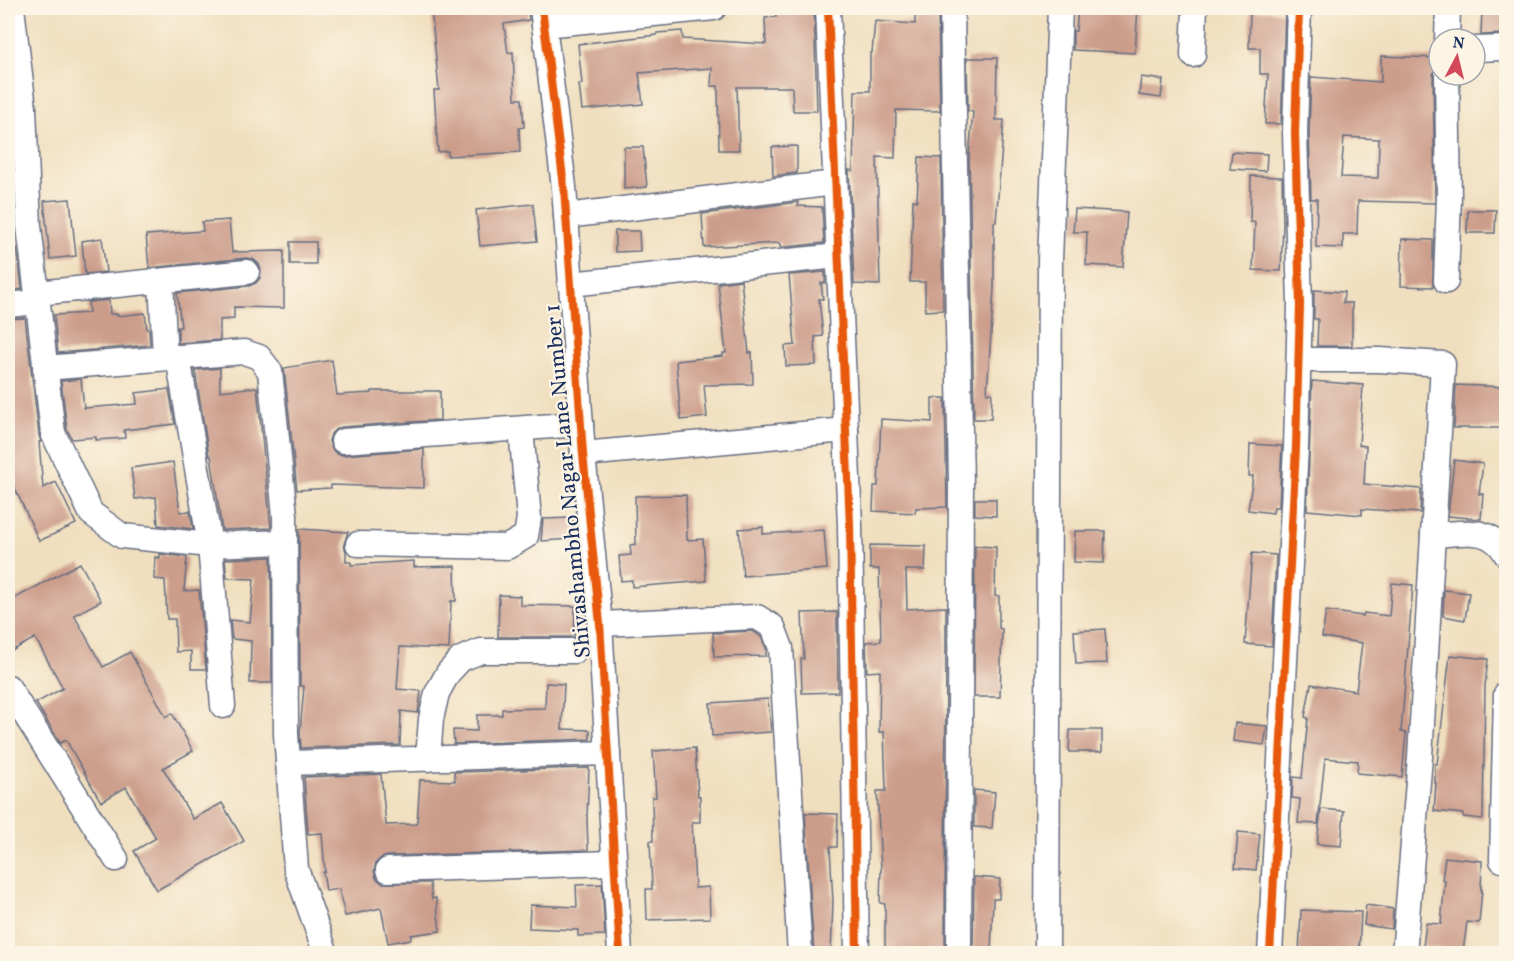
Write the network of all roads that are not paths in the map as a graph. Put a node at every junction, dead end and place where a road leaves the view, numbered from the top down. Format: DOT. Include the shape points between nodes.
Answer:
graph roads {
  1 [pos="12,8"];
  2 [pos="714,8"];
  3 [pos="828,8"];
  4 [pos="952,8"];
  5 [pos="1059,8"];
  6 [pos="1194,8"];
  7 [pos="1299,8"];
  8 [pos="1448,8"];
  9 [pos="543,16"];
  10 [pos="1447,27"];
  11 [pos="1487,48"];
  12 [pos="1506,48"];
  13 [pos="1193,55"];
  14 [pos="1447,87"];
  15 [pos="835,183"];
  16 [pos="566,216"];
  17 [pos="838,256"];
  18 [pos="247,272"];
  19 [pos="160,281"];
  20 [pos="1446,281"];
  21 [pos="570,284"];
  22 [pos="37,298"];
  23 [pos="8,305"];
  24 [pos="172,358"];
  25 [pos="1299,360"];
  26 [pos="45,368"];
  27 [pos="581,424"];
  28 [pos="521,429"];
  29 [pos="846,430"];
  30 [pos="343,441"];
  31 [pos="583,454"];
  32 [pos="1433,535"];
  33 [pos="285,542"];
  34 [pos="358,544"];
  35 [pos="210,545"];
  36 [pos="1506,554"];
  37 [pos="600,624"];
  38 [pos="574,651"];
  39 [pos="8,687"];
  40 [pos="1506,694"];
  41 [pos="223,706"];
  42 [pos="608,753"];
  43 [pos="428,759"];
  44 [pos="288,763"];
  45 [pos="116,859"];
  46 [pos="1502,860"];
  47 [pos="614,863"];
  48 [pos="388,870"];
  49 [pos="326,954"];
  50 [pos="620,954"];
  51 [pos="800,954"];
  52 [pos="857,954"];
  53 [pos="959,954"];
  54 [pos="1047,954"];
  55 [pos="1270,954"];
  56 [pos="1404,954"];
  1 -- 22 [label="street" via="24,108 29,226"];
  2 -- 9 [label="street"];
  3 -- 15 [label="street"];
  4 -- 53 [label="street" via="961,484"];
  5 -- 54 [label="street" via="1050,260"];
  6 -- 13 [label="street"];
  7 -- 25 [label="street" via="1295,132"];
  8 -- 10 [label="street"];
  9 -- 16 [label="street, Shivashambho Nagar Lane Number 1"];
  11 -- 12 [label="street"];
  14 -- 20 [label="street"];
  15 -- 16 [label="street"];
  15 -- 17 [label="street"];
  16 -- 21 [label="street, Shivashambho Nagar Lane Number 1"];
  17 -- 21 [label="street"];
  17 -- 29 [label="street"];
  18 -- 19 [label="street"];
  19 -- 22 [label="street"];
  19 -- 24 [label="street"];
  21 -- 27 [label="street, Shivashambho Nagar Lane Number 1"];
  22 -- 23 [label="street"];
  22 -- 26 [label="street"];
  24 -- 26 [label="street"];
  24 -- 33 [label="street" via="244,352 259,357 270,371"];
  24 -- 35 [label="street"];
  25 -- 32 [label="street" via="1443,364"];
  25 -- 55 [label="street"];
  26 -- 35 [label="street" via="53,433 91,513 122,536"];
  27 -- 28 [label="street"];
  27 -- 31 [label="street, Shivashambho Nagar Lane Number 1"];
  28 -- 30 [label="street"];
  28 -- 34 [label="street" via="529,518 526,536 507,547"];
  29 -- 31 [label="street"];
  29 -- 52 [label="street"];
  31 -- 37 [label="street, Shivashambho Nagar Lane Number 1"];
  32 -- 36 [label="street" via="1482,533 1495,539"];
  32 -- 56 [label="street"];
  33 -- 35 [label="street"];
  33 -- 44 [label="street"];
  35 -- 41 [label="street"];
  37 -- 42 [label="street, Shivashambho Nagar Lane Number 1"];
  37 -- 51 [label="street" via="757,617 773,627 781,648"];
  38 -- 43 [label="street" via="481,651 461,659 436,693"];
  39 -- 45 [label="street"];
  40 -- 46 [label="street"];
  42 -- 43 [label="street"];
  42 -- 47 [label="street, Shivashambho Nagar Lane Number 1"];
  43 -- 44 [label="street"];
  44 -- 49 [label="street" via="296,869"];
  47 -- 48 [label="street"];
  47 -- 50 [label="street, Shivashambho Nagar Lane Number 1"];
}
